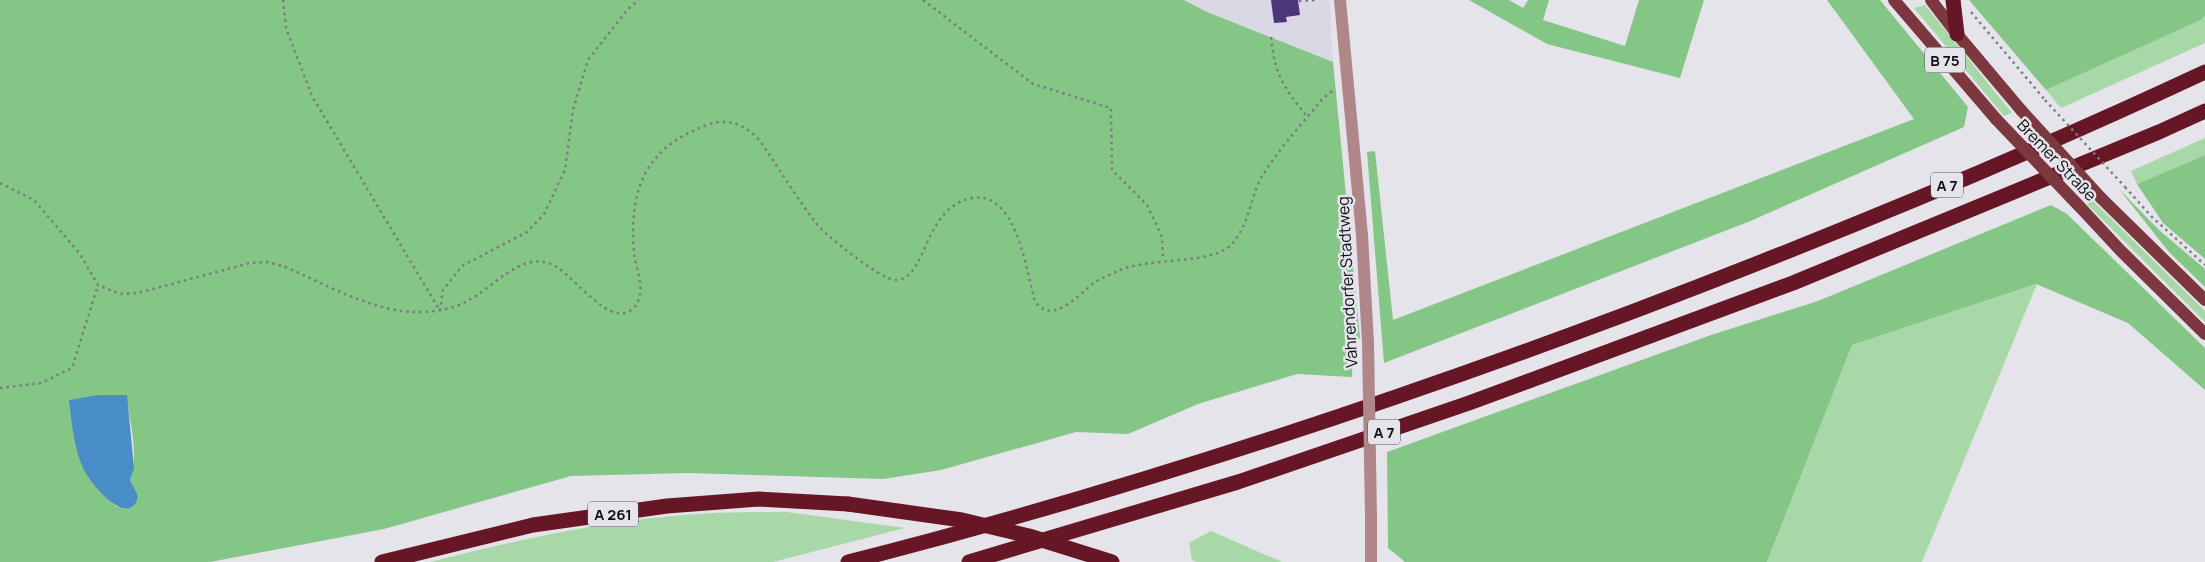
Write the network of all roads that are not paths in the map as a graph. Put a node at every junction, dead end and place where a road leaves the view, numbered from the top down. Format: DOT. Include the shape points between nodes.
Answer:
graph roads {
  1 [pos="1340,0"];
  2 [pos="1894,0"];
  3 [pos="1931,0"];
  4 [pos="1953,0"];
  5 [pos="1957,34"];
  6 [pos="2205,62"];
  7 [pos="2205,72"];
  8 [pos="2146,100"];
  9 [pos="2205,111"];
  10 [pos="2205,119"];
  11 [pos="2159,132"];
  12 [pos="2205,300"];
  13 [pos="2205,334"];
  14 [pos="382,562"];
  15 [pos="848,562"];
  16 [pos="969,562"];
  17 [pos="1112,562"];
  18 [pos="1371,562"];
  1 -- 18 [label="street, Vahrendorfer Stadtweg, bridge" via="1362,235 1368,343"];
  2 -- 13 [label="main road, Bremer Straße / B 75, bridge" via="1996,120"];
  3 -- 5 [label="main road, Bremer Straße / B 75"];
  4 -- 5 [label="highway"];
  5 -- 12 [label="main road, Bremer Straße / B 75, bridge" via="2101,198"];
  6 -- 8 [label="highway"];
  7 -- 8 [label="highway, A 7"];
  8 -- 15 [label="highway, A 7" via="1747,268 1487,365 1215,458 1041,511"];
  9 -- 11 [label="highway, A 7"];
  10 -- 11 [label="highway"];
  11 -- 16 [label="highway, A 7" via="1784,287 1469,403 1238,482"];
  14 -- 17 [label="highway, A 261, bridge" via="533,525 666,506 759,498 848,504 962,520 1029,536"];
}
